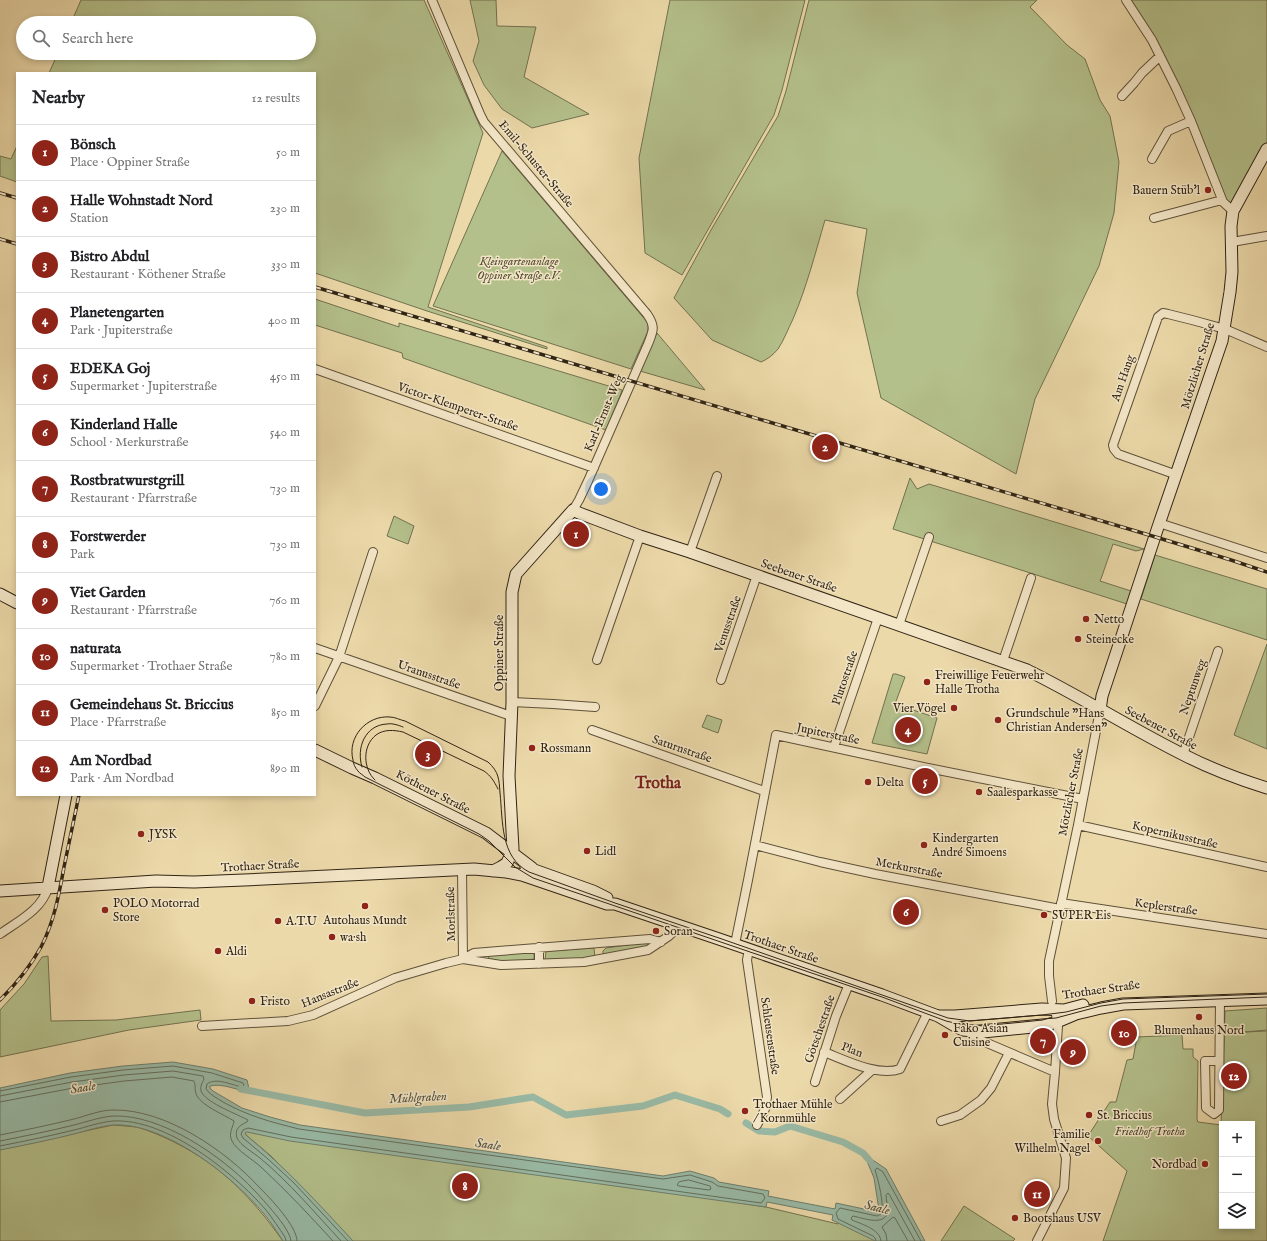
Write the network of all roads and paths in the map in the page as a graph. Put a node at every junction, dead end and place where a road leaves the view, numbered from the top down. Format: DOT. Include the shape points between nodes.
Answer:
graph roads {
  1 [pos="432,0"];
  2 [pos="1126,0"];
  3 [pos="1160,56"];
  4 [pos="1122,96"];
  5 [pos="1191,121"];
  6 [pos="1267,149"];
  7 [pos="1152,159"];
  8 [pos="1222,200"];
  9 [pos="1233,211"];
  10 [pos="1154,218"];
  11 [pos="1267,236"];
  12 [pos="1232,242"];
  13 [pos="653,325"];
  14 [pos="1225,329"];
  15 [pos="1267,347"];
  16 [pos="316,369"];
  17 [pos="594,468"];
  18 [pos="1176,474"];
  19 [pos="718,476"];
  20 [pos="573,510"];
  21 [pos="1159,523"];
  22 [pos="640,536"];
  23 [pos="929,537"];
  24 [pos="373,552"];
  25 [pos="690,552"];
  26 [pos="1267,558"];
  27 [pos="757,575"];
  28 [pos="1031,578"];
  29 [pos="0,594"];
  30 [pos="16,602"];
  31 [pos="878,618"];
  32 [pos="899,625"];
  33 [pos="316,648"];
  34 [pos="1218,651"];
  35 [pos="339,657"];
  36 [pos="597,660"];
  37 [pos="1003,661"];
  38 [pos="721,680"];
  39 [pos="512,702"];
  40 [pos="316,704"];
  41 [pos="595,708"];
  42 [pos="1100,710"];
  43 [pos="511,716"];
  44 [pos="592,730"];
  45 [pos="834,747"];
  46 [pos="316,750"];
  47 [pos="1183,755"];
  48 [pos="1267,788"];
  49 [pos="764,791"];
  50 [pos="66,796"];
  51 [pos="1083,799"];
  52 [pos="512,819"];
  53 [pos="1078,825"];
  54 [pos="495,839"];
  55 [pos="755,845"];
  56 [pos="509,858"];
  57 [pos="1267,867"];
  58 [pos="462,869"];
  59 [pos="474,869"];
  60 [pos="492,871"];
  61 [pos="48,887"];
  62 [pos="0,890"];
  63 [pos="615,904"];
  64 [pos="1061,906"];
  65 [pos="677,925"];
  66 [pos="0,934"];
  67 [pos="1267,934"];
  68 [pos="661,942"];
  69 [pos="596,944"];
  70 [pos="735,944"];
  71 [pos="539,947"];
  72 [pos="749,949"];
  73 [pos="485,952"];
  74 [pos="464,959"];
  75 [pos="598,959"];
  76 [pos="484,963"];
  77 [pos="539,964"];
  78 [pos="849,984"];
  79 [pos="1267,992"];
  80 [pos="1267,999"];
  81 [pos="1220,1000"];
  82 [pos="1053,1005"];
  83 [pos="933,1014"];
  84 [pos="1057,1022"];
  85 [pos="202,1026"];
  86 [pos="970,1031"];
  87 [pos="824,1052"];
  88 [pos="1010,1053"];
  89 [pos="1219,1061"];
  90 [pos="872,1070"];
  91 [pos="1055,1072"];
  92 [pos="815,1082"];
  93 [pos="840,1099"];
  94 [pos="941,1121"];
  95 [pos="757,1125"];
  96 [pos="1037,1241"];
  1 -- 13 [label="street, Emil-Schuster-Straße" via="484,122 648,314"];
  2 -- 3 [label="street"];
  3 -- 4 [label="street"];
  3 -- 5 [label="street"];
  5 -- 7 [label="street" via="1168,131"];
  5 -- 8 [label="street"];
  6 -- 9 [label="main road"];
  8 -- 9 [label="street"];
  8 -- 10 [label="street"];
  9 -- 12 [label="main road, Mötzlicher Straße"];
  11 -- 12 [label="street"];
  12 -- 14 [label="main road, Mötzlicher Straße" via="1232,272"];
  13 -- 17 [label="street, Karl-Ernst-Weg"];
  14 -- 15 [label="street"];
  14 -- 18 [label="main road, Mötzlicher Straße"];
  14 -- 18 [label="street, Am Hang" via="1163,313 1158,316 1118,430 1114,449 1118,454"];
  16 -- 17 [label="street, Victor-Klemperer-Straße"];
  17 -- 20 [label="street, Karl-Ernst-Weg"];
  18 -- 21 [label="main road, Mötzlicher Straße"];
  19 -- 25 [label="street"];
  20 -- 22 [label="main road, Seebener Straße"];
  20 -- 39 [label="main road, Oppiner Straße" via="516,574 512,592"];
  21 -- 26 [label="street"];
  21 -- 42 [label="main road, Mötzlicher Straße" via="1102,696"];
  22 -- 25 [label="main road, Seebener Straße"];
  22 -- 36 [label="street"];
  23 -- 32 [label="street"];
  24 -- 35 [label="street"];
  25 -- 27 [label="main road, Seebener Straße"];
  27 -- 31 [label="main road, Seebener Straße"];
  27 -- 38 [label="street, Venusstraße"];
  28 -- 37 [label="street"];
  29 -- 30 [label="main road"];
  31 -- 32 [label="main road, Seebener Straße"];
  31 -- 45 [label="street, Plutostraße"];
  32 -- 37 [label="main road, Seebener Straße"];
  33 -- 35 [label="street, Uranusstraße"];
  34 -- 47 [label="street, Neptunweg"];
  35 -- 40 [label="street"];
  35 -- 43 [label="street, Uranusstraße"];
  37 -- 42 [label="main road, Seebener Straße" via="1045,678"];
  39 -- 41 [label="street"];
  39 -- 43 [label="main road, Oppiner Straße"];
  42 -- 47 [label="main road, Seebener Straße"];
  42 -- 51 [label="street, Mötzlicher Straße"];
  43 -- 52 [label="main road, Oppiner Straße" via="509,776"];
  44 -- 49 [label="street, Saturnstraße"];
  45 -- 49 [label="street, Jupiterstraße" via="776,735"];
  45 -- 51 [label="street, Jupiterstraße"];
  46 -- 54 [label="main road, Köthener Straße"];
  47 -- 48 [label="main road, Seebener Straße"];
  49 -- 55 [label="street, Jupiterstraße"];
  50 -- 61 [label="main road"];
  51 -- 53 [label="street, Mötzlicher Straße"];
  52 -- 54 [label="main road" via="504,834"];
  52 -- 56 [label="main road, Oppiner Straße" via="514,842"];
  53 -- 57 [label="street, Kopernikusstraße"];
  53 -- 64 [label="street, Mötzlicher Straße"];
  54 -- 56 [label="main road, Köthener Straße"];
  55 -- 64 [label="street, Merkurstraße" via="875,874"];
  55 -- 70 [label="street, Jupiterstraße"];
  56 -- 59 [label="main road, Trothaer Straße"];
  56 -- 60 [label="main road" via="501,867"];
  56 -- 63 [label="main road, Trothaer Straße" via="544,874 593,891"];
  58 -- 59 [label="main road, Trothaer Straße"];
  58 -- 61 [label="main road, Trothaer Straße"];
  58 -- 74 [label="street, Morlstraße"];
  59 -- 60 [label="main road, Trothaer Straße"];
  60 -- 63 [label="main road, Trothaer Straße" via="522,875 607,904"];
  61 -- 62 [label="main road, Trothaer Straße"];
  61 -- 66 [label="street" via="39,904"];
  63 -- 65 [label="main road, Trothaer Straße"];
  64 -- 67 [label="street, Keplerstraße"];
  64 -- 82 [label="street, Mötzlicher Straße" via="1049,961"];
  65 -- 68 [label="street" via="670,936"];
  65 -- 70 [label="main road, Trothaer Straße"];
  68 -- 69 [label="street, Hansastraße" via="650,939"];
  68 -- 75 [label="street" via="648,950"];
  69 -- 71 [label="street, Hansastraße"];
  69 -- 75 [label="street"];
  70 -- 72 [label="main road, Trothaer Straße"];
  71 -- 73 [label="street, Hansastraße"];
  71 -- 77 [label="street"];
  72 -- 78 [label="main road, Trothaer Straße"];
  72 -- 95 [label="street, Schleusenstraße" via="747,960 767,1097 765,1109"];
  73 -- 74 [label="street, Hansastraße" via="474,953"];
  73 -- 76 [label="street"];
  74 -- 76 [label="street"];
  74 -- 85 [label="street, Hansastraße" via="395,978 313,1015 288,1021"];
  75 -- 77 [label="street"];
  76 -- 77 [label="street"];
  78 -- 83 [label="main road, Trothaer Straße"];
  78 -- 87 [label="street, Götschestraße"];
  79 -- 82 [label="main road, Trothaer Straße" via="1123,998 1064,1010"];
  80 -- 81 [label="main road, Trothaer Straße"];
  81 -- 84 [label="main road, Trothaer Straße" via="1123,1004 1076,1014"];
  81 -- 89 [label="street"];
  82 -- 83 [label="main road, Trothaer Straße" via="1042,1009 955,1016"];
  82 -- 84 [label="street, Mötzlicher Straße"];
  83 -- 86 [label="main road, Trothaer Straße"];
  83 -- 90 [label="street, Plan" via="900,1069"];
  84 -- 86 [label="main road, Trothaer Straße" via="1043,1026"];
  84 -- 91 [label="street, Mötzlicher Straße"];
  86 -- 88 [label="street, Trothaer Straße" via="980,1040"];
  87 -- 90 [label="street, Plan"];
  87 -- 92 [label="street, Götschestraße"];
  88 -- 91 [label="street, Trothaer Straße"];
  88 -- 94 [label="street" via="991,1088 981,1100 960,1115"];
  89 -- 89 [label="street" via="1219,1110 1214,1114 1206,1108 1205,1061"];
  90 -- 93 [label="street"];
  91 -- 96 [label="street, Mötzlicher Straße" via="1052,1104 1066,1158 1064,1189"];
}
